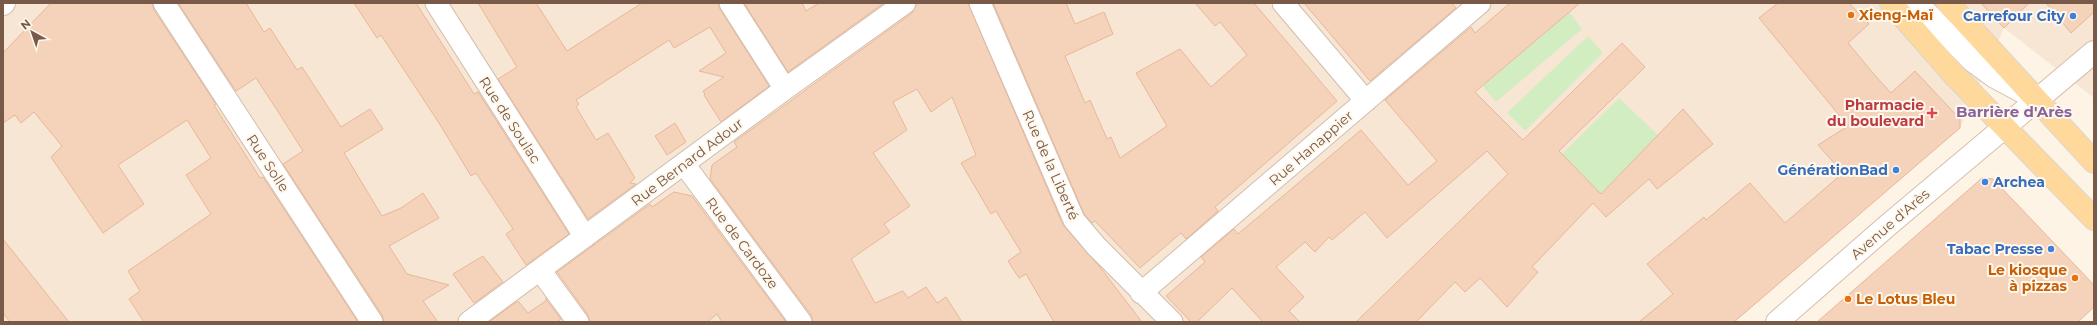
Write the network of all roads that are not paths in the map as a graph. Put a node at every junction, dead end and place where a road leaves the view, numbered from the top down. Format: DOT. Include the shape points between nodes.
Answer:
graph roads {
  1 [pos="164,3"];
  2 [pos="436,3"];
  3 [pos="730,3"];
  4 [pos="906,3"];
  5 [pos="980,3"];
  6 [pos="1283,3"];
  7 [pos="1480,3"];
  8 [pos="1891,3"];
  9 [pos="1917,3"];
  10 [pos="1948,3"];
  11 [pos="2094,52"];
  12 [pos="785,89"];
  13 [pos="2038,100"];
  14 [pos="1366,101"];
  15 [pos="2004,128"];
  16 [pos="2094,162"];
  17 [pos="684,164"];
  18 [pos="2094,219"];
  19 [pos="585,237"];
  20 [pos="540,270"];
  21 [pos="1141,292"];
  22 [pos="372,322"];
  23 [pos="469,322"];
  24 [pos="578,322"];
  25 [pos="801,322"];
  26 [pos="1172,322"];
  27 [pos="1777,322"];
  1 -- 22 [label="street, Rue Solle"];
  2 -- 19 [label="street, Rue de Soulac"];
  3 -- 12 [label="street"];
  4 -- 12 [label="street, Rue Bernard Adour"];
  5 -- 21 [label="street, Rue de la Liberté" via="1074,220"];
  6 -- 14 [label="street"];
  7 -- 14 [label="street, Rue Hanappier"];
  8 -- 15 [label="main road"];
  9 -- 13 [label="main road" via="1973,61 1995,77"];
  10 -- 13 [label="main road"];
  11 -- 13 [label="main road, Avenue d'Arès"];
  12 -- 17 [label="street, Rue Bernard Adour"];
  13 -- 15 [label="main road, Avenue d'Arès"];
  13 -- 16 [label="main road"];
  14 -- 21 [label="street, Rue Hanappier"];
  15 -- 18 [label="main road"];
  15 -- 27 [label="main road, Avenue d'Arès"];
  17 -- 19 [label="street, Rue Bernard Adour"];
  17 -- 25 [label="street, Rue de Cardoze"];
  19 -- 20 [label="street, Rue Bernard Adour"];
  20 -- 23 [label="street, Rue Bernard Adour"];
  20 -- 24 [label="street"];
  21 -- 26 [label="street, Rue de la Liberté"];
}
